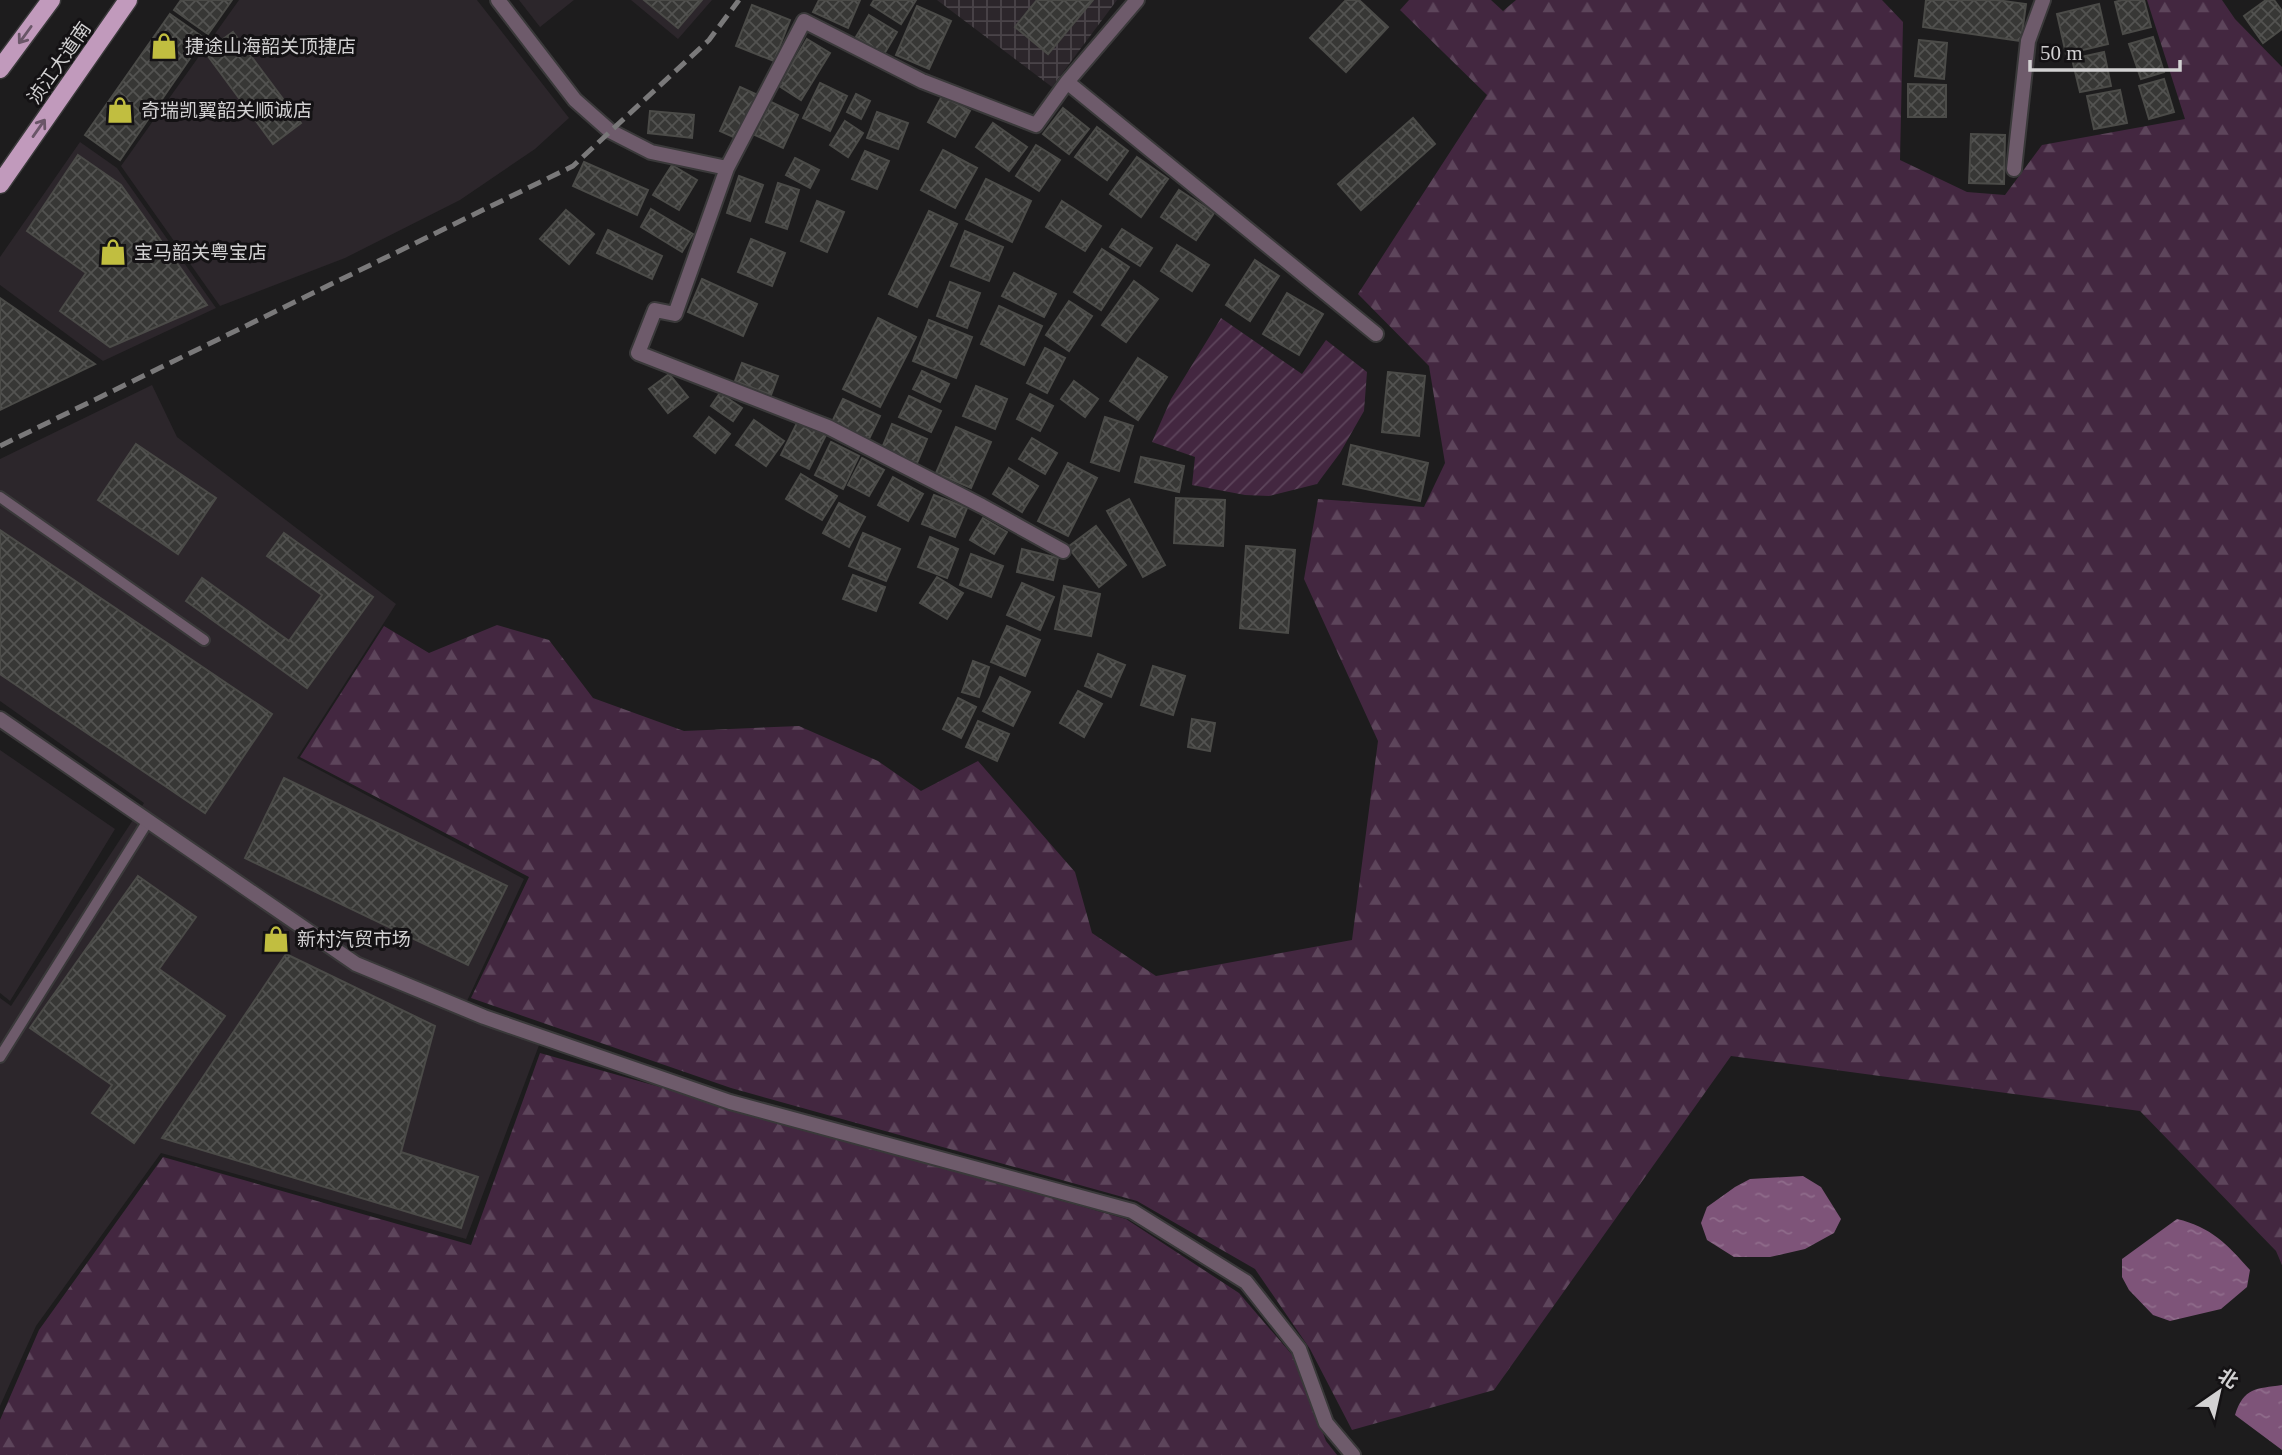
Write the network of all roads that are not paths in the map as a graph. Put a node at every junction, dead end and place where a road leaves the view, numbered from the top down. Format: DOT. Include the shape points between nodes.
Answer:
graph roads {
  1 [pos="51,0"];
  2 [pos="128,0"];
  3 [pos="498,0"];
  4 [pos="1138,0"];
  5 [pos="2043,0"];
  6 [pos="0,69"];
  7 [pos="1067,82"];
  8 [pos="727,168"];
  9 [pos="2014,169"];
  10 [pos="0,184"];
  11 [pos="1376,334"];
  12 [pos="0,497"];
  13 [pos="1063,551"];
  14 [pos="204,640"];
  15 [pos="0,719"];
  16 [pos="148,821"];
  17 [pos="0,1056"];
  18 [pos="1353,1455"];
  1 -- 6 [label="main road, one-way"];
  10 -- 2 [label="main road, 浈江大道南, one-way"];
  3 -- 8 [label="street" via="575,100 610,131 651,152"];
  4 -- 7 [label="street"];
  5 -- 9 [label="street" via="2028,41"];
  7 -- 8 [label="street" via="1035,125 922,81 804,21"];
  7 -- 11 [label="street"];
  8 -- 13 [label="street" via="675,314 655,310 638,353 828,427"];
  12 -- 14 [label="lane"];
  15 -- 16 [label="street"];
  16 -- 17 [label="lane"];
  16 -- 18 [label="street" via="356,964 484,1017 730,1102 1132,1211 1246,1282 1299,1349 1326,1423"];
}
